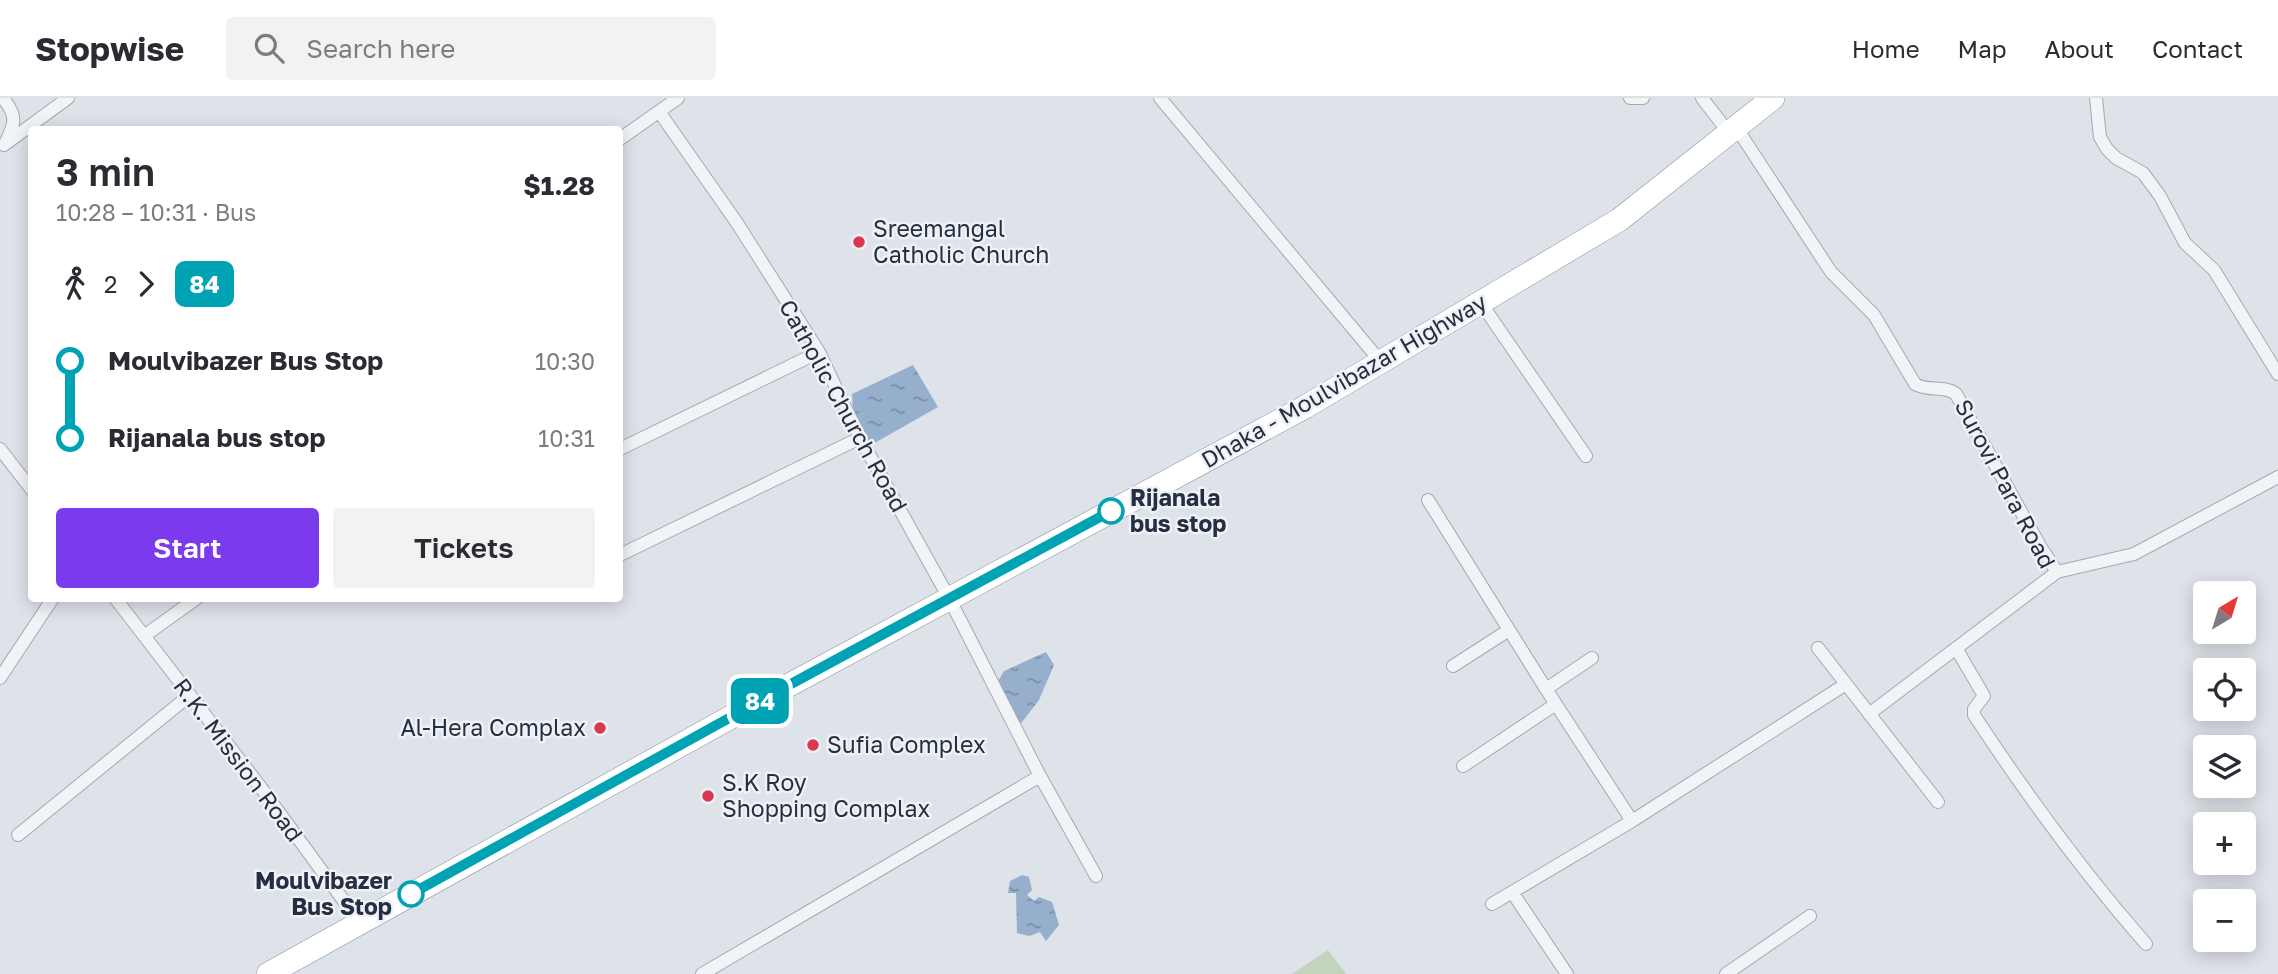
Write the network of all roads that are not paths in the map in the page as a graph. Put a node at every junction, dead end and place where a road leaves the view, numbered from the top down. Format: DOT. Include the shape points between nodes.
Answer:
graph roads {
  1 [pos="3,98"];
  2 [pos="68,98"];
  3 [pos="678,98"];
  4 [pos="1160,98"];
  5 [pos="1630,98"];
  6 [pos="1643,98"];
  7 [pos="1702,98"];
  8 [pos="1773,98"];
  9 [pos="2096,98"];
  10 [pos="660,113"];
  11 [pos="30,126"];
  12 [pos="28,128"];
  13 [pos="1732,130"];
  14 [pos="623,137"];
  15 [pos="2,147"];
  16 [pos="1481,303"];
  17 [pos="819,352"];
  18 [pos="1381,362"];
  19 [pos="2278,373"];
  20 [pos="860,438"];
  21 [pos="623,448"];
  22 [pos="0,449"];
  23 [pos="1586,456"];
  24 [pos="2278,477"];
  25 [pos="28,485"];
  26 [pos="1428,500"];
  27 [pos="623,554"];
  28 [pos="2057,572"];
  29 [pos="949,598"];
  30 [pos="50,602"];
  31 [pos="118,602"];
  32 [pos="191,602"];
  33 [pos="1510,631"];
  34 [pos="144,636"];
  35 [pos="1818,648"];
  36 [pos="1956,648"];
  37 [pos="1592,658"];
  38 [pos="1453,666"];
  39 [pos="0,678"];
  40 [pos="1846,684"];
  41 [pos="1546,689"];
  42 [pos="190,695"];
  43 [pos="1556,704"];
  44 [pos="1869,714"];
  45 [pos="1463,766"];
  46 [pos="1040,776"];
  47 [pos="1938,802"];
  48 [pos="1632,821"];
  49 [pos="19,835"];
  50 [pos="1096,876"];
  51 [pos="1511,892"];
  52 [pos="1492,904"];
  53 [pos="1810,916"];
  54 [pos="360,923"];
  55 [pos="2146,944"];
  56 [pos="268,974"];
  57 [pos="702,974"];
  58 [pos="1567,974"];
  59 [pos="1726,974"];
  1 -- 15 [label="street" via="15,124"];
  2 -- 11 [label="street"];
  3 -- 10 [label="street"];
  4 -- 18 [label="street"];
  5 -- 6 [label="street"];
  7 -- 13 [label="street, Surovi Para Road"];
  8 -- 13 [label="highway, Dhaka - Moulvibazar Highway"];
  9 -- 19 [label="street" via="2100,137 2107,149 2143,173 2185,243 2214,270"];
  10 -- 14 [label="street"];
  10 -- 17 [label="street, Catholic Church Road"];
  12 -- 15 [label="street"];
  13 -- 16 [label="highway, Dhaka - Moulvibazar Highway" via="1619,220"];
  13 -- 28 [label="street, Surovi Para Road" via="1831,272 1874,315 1915,384 1956,394"];
  16 -- 18 [label="highway, Dhaka - Moulvibazar Highway"];
  16 -- 23 [label="street"];
  17 -- 20 [label="street, Catholic Church Road"];
  17 -- 21 [label="street"];
  18 -- 29 [label="highway, Dhaka - Moulvibazar Highway" via="1306,407"];
  20 -- 27 [label="street"];
  20 -- 29 [label="street, Catholic Church Road"];
  22 -- 25 [label="street"];
  24 -- 28 [label="street" via="2134,554"];
  26 -- 33 [label="street"];
  28 -- 36 [label="street, Surovi Para Road"];
  29 -- 46 [label="street, Catholic Church Road"];
  29 -- 54 [label="highway, Dhaka - Moulvibazar Highway"];
  30 -- 39 [label="street"];
  31 -- 34 [label="street, R.K. Mission Road"];
  32 -- 34 [label="street"];
  33 -- 38 [label="street"];
  33 -- 41 [label="street"];
  34 -- 42 [label="street, R.K. Mission Road"];
  35 -- 40 [label="street"];
  36 -- 44 [label="street, Surovi Para Road"];
  36 -- 55 [label="street" via="1984,696 1974,715 2006,764"];
  37 -- 41 [label="street"];
  40 -- 44 [label="street"];
  40 -- 48 [label="street"];
  41 -- 43 [label="street"];
  42 -- 49 [label="street"];
  42 -- 54 [label="street, R.K. Mission Road"];
  43 -- 45 [label="street"];
  43 -- 48 [label="street"];
  44 -- 47 [label="street"];
  46 -- 50 [label="street, Catholic Church Road"];
  46 -- 57 [label="street"];
  48 -- 51 [label="street"];
  51 -- 52 [label="street"];
  51 -- 58 [label="street"];
  53 -- 59 [label="street"];
  54 -- 56 [label="highway, Dhaka - Moulvibazar Highway"];
}
